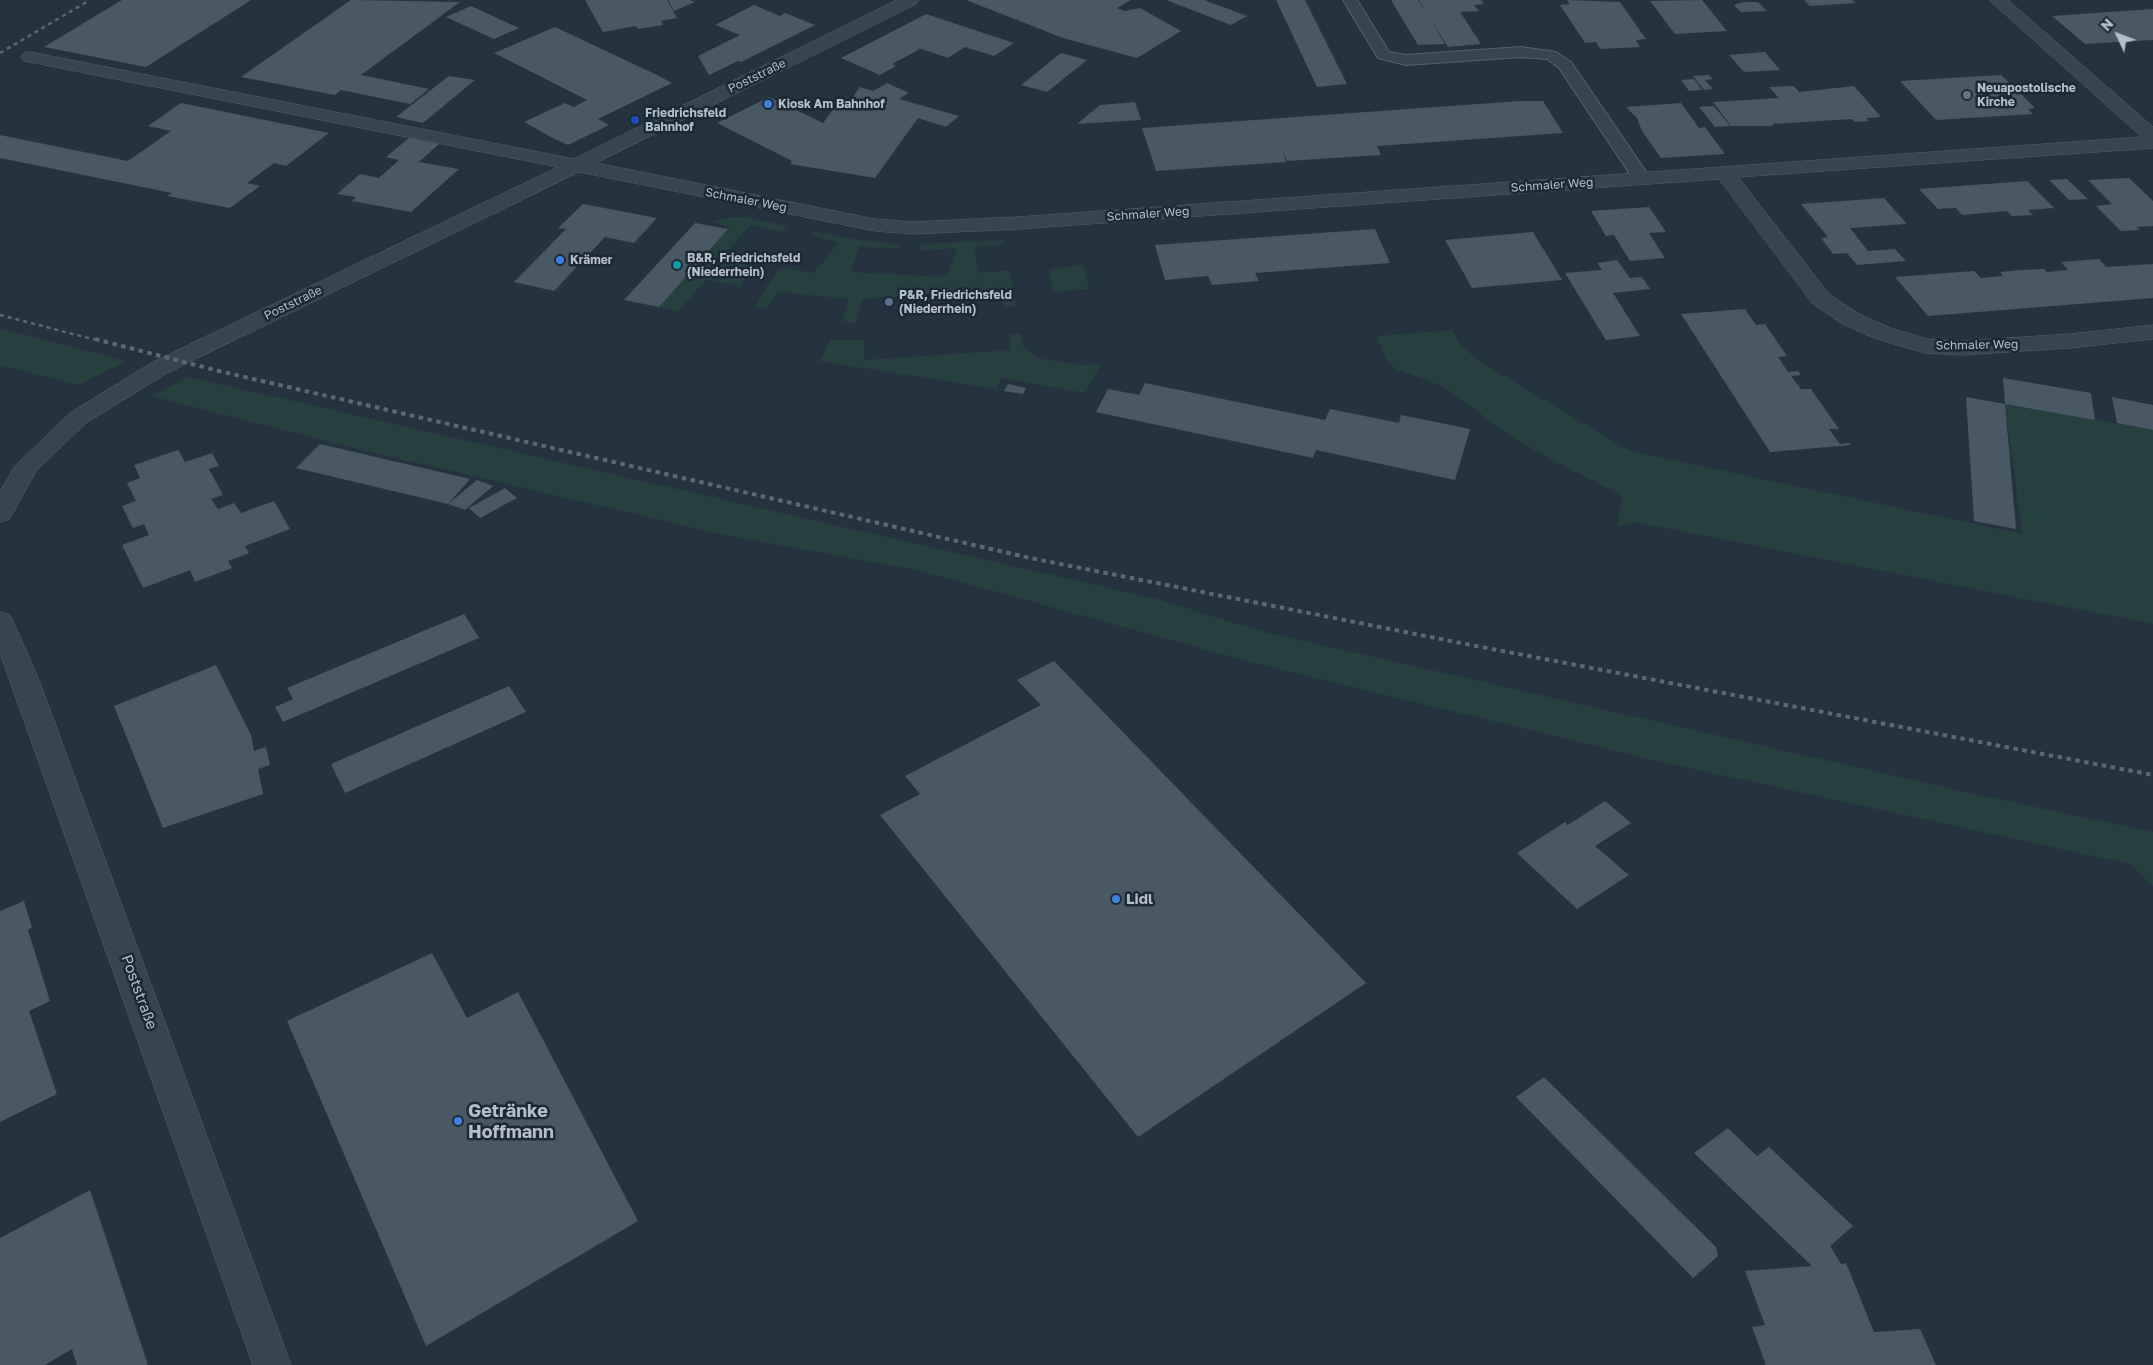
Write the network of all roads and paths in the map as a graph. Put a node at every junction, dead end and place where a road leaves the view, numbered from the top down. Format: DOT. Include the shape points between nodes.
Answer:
graph roads {
  1 [pos="910,0"];
  2 [pos="1998,0"];
  3 [pos="1350,1"];
  4 [pos="30,57"];
  5 [pos="2153,137"];
  6 [pos="2153,142"];
  7 [pos="577,166"];
  8 [pos="1724,172"];
  9 [pos="1642,179"];
  10 [pos="2153,332"];
  11 [pos="26,467"];
  12 [pos="0,472"];
  13 [pos="0,514"];
  14 [pos="0,621"];
  15 [pos="272,1365"];
  1 -- 7 [label="street, Poststraße"];
  2 -- 5 [label="street"];
  3 -- 9 [label="lane" via="1383,55 1406,60 1521,52 1551,55 1565,65"];
  4 -- 7 [label="street"];
  6 -- 8 [label="street, Schmaler Weg"];
  7 -- 9 [label="street, Schmaler Weg" via="875,225 913,228"];
  7 -- 11 [label="street, Poststraße" via="159,368 78,418"];
  8 -- 9 [label="street, Schmaler Weg"];
  8 -- 10 [label="street, Schmaler Weg" via="1820,299 1849,318 1882,333 1925,346 1961,348"];
  11 -- 12 [label="street"];
  11 -- 13 [label="street, Poststraße"];
  14 -- 15 [label="street, Poststraße" via="25,680"];
}
